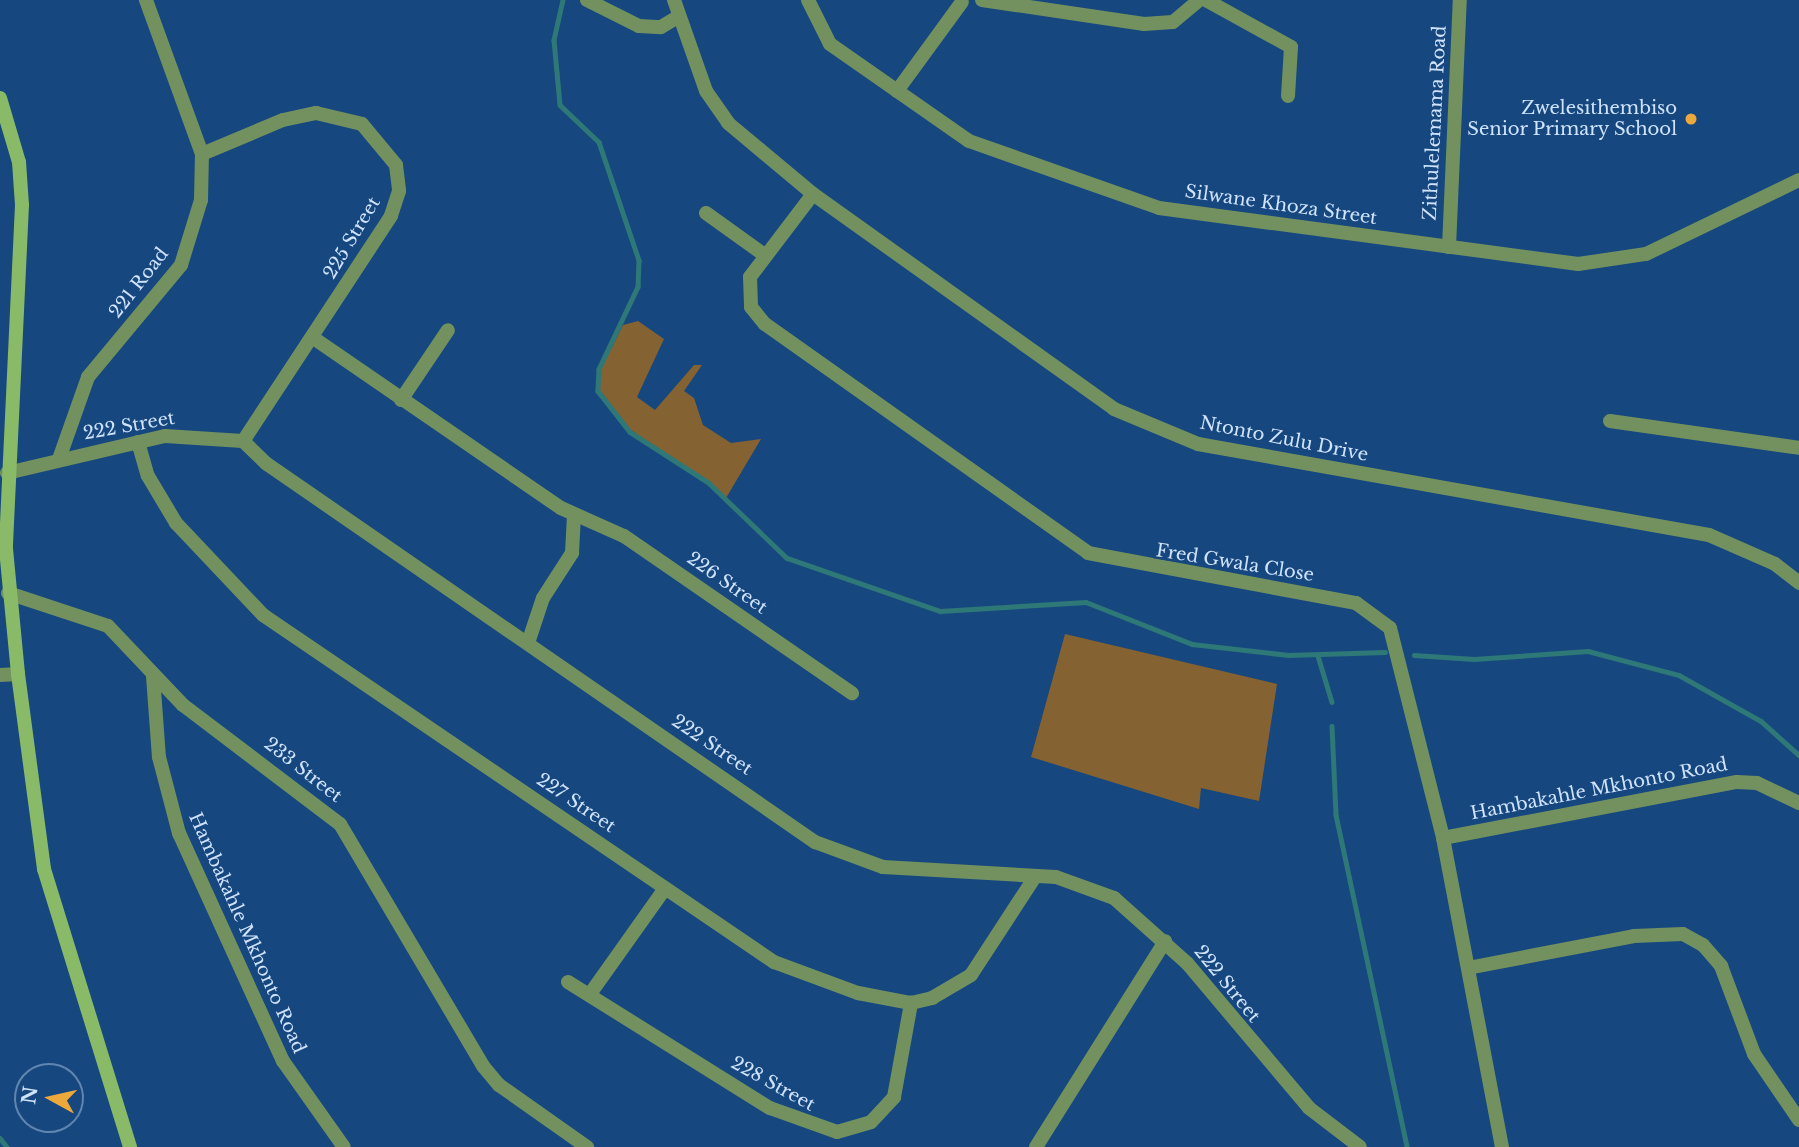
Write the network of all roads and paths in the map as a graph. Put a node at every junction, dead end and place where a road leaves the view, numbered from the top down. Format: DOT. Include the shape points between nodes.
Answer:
graph roads {
  1 [pos="146,0"];
  2 [pos="587,0"];
  3 [pos="674,0"];
  4 [pos="808,0"];
  5 [pos="980,0"];
  6 [pos="1199,0"];
  7 [pos="1206,0"];
  8 [pos="1460,0"];
  9 [pos="962,1"];
  10 [pos="679,16"];
  11 [pos="897,91"];
  12 [pos="1289,96"];
  13 [pos="0,98"];
  14 [pos="4,124"];
  15 [pos="202,154"];
  16 [pos="1799,180"];
  17 [pos="813,194"];
  18 [pos="706,214"];
  19 [pos="1448,247"];
  20 [pos="763,254"];
  21 [pos="448,330"];
  22 [pos="312,337"];
  23 [pos="401,400"];
  24 [pos="1610,421"];
  25 [pos="243,440"];
  26 [pos="138,442"];
  27 [pos="1799,448"];
  28 [pos="59,459"];
  29 [pos="7,473"];
  30 [pos="574,515"];
  31 [pos="1799,583"];
  32 [pos="8,593"];
  33 [pos="528,643"];
  34 [pos="18,674"];
  35 [pos="0,675"];
  36 [pos="153,676"];
  37 [pos="852,693"];
  38 [pos="1799,803"];
  39 [pos="1443,838"];
  40 [pos="1035,877"];
  41 [pos="664,890"];
  42 [pos="1165,941"];
  43 [pos="1468,968"];
  44 [pos="568,982"];
  45 [pos="590,994"];
  46 [pos="912,1003"];
  47 [pos="1799,1121"];
  48 [pos="130,1147"];
  49 [pos="344,1147"];
  50 [pos="587,1147"];
  51 [pos="1036,1147"];
  52 [pos="1358,1147"];
  53 [pos="1502,1147"];
  1 -- 15 [label="street, 221 Road"];
  2 -- 10 [label="street" via="639,26 661,27"];
  3 -- 10 [label="street, Ntonto Zulu Drive"];
  4 -- 11 [label="street, Silwane Khoza Street" via="830,44"];
  5 -- 6 [label="street" via="1144,24 1173,22"];
  5 -- 9 [label="street"];
  7 -- 12 [label="street" via="1291,47"];
  8 -- 19 [label="street, Zithulelemama Road"];
  9 -- 11 [label="street"];
  10 -- 17 [label="street, Ntonto Zulu Drive" via="706,91 728,123"];
  11 -- 19 [label="street, Silwane Khoza Street" via="969,141 1122,199"];
  13 -- 14 [label="street"];
  14 -- 29 [label="street" via="22,205"];
  15 -- 22 [label="street, 225 Street" via="283,120 316,113 362,124 385,146 399,191 391,216"];
  15 -- 28 [label="street, 221 Road" via="201,200 181,265 88,377"];
  16 -- 19 [label="street, Silwane Khoza Street" via="1646,254 1615,262 1578,264"];
  17 -- 20 [label="street, Fred Gwala Close"];
  17 -- 31 [label="street, Ntonto Zulu Drive" via="1080,387 1198,444 1684,529 1738,545"];
  18 -- 20 [label="street"];
  20 -- 39 [label="street, Fred Gwala Close" via="749,293 765,324 1066,541 1127,565 1356,603 1379,616 1395,641"];
  21 -- 23 [label="street"];
  22 -- 23 [label="street, 226 Street"];
  22 -- 25 [label="street, 225 Street"];
  23 -- 30 [label="street, 226 Street"];
  24 -- 27 [label="street"];
  25 -- 26 [label="street, 222 Street" via="194,435"];
  25 -- 33 [label="street, 222 Street"];
  26 -- 28 [label="street, 222 Street"];
  26 -- 41 [label="street, 227 Street" via="148,476 176,523 262,615"];
  28 -- 29 [label="street, 222 Street"];
  29 -- 32 [label="street"];
  30 -- 33 [label="street" via="572,553 543,598"];
  30 -- 37 [label="street, 226 Street" via="624,536"];
  32 -- 34 [label="street"];
  32 -- 36 [label="street, 233 Street" via="108,626"];
  33 -- 40 [label="street, 222 Street" via="848,858 927,874"];
  34 -- 35 [label="street"];
  34 -- 48 [label="street" via="44,869"];
  36 -- 49 [label="street, Hambakahle Mkhonto Road" via="159,757 179,833 283,1061"];
  36 -- 50 [label="street, 233 Street" via="340,824 483,1066 499,1085"];
  38 -- 39 [label="street, Hambakahle Mkhonto Road" via="1757,783 1737,782"];
  39 -- 43 [label="street, Fred Gwala Close"];
  40 -- 42 [label="street, 222 Street" via="1085,884 1114,898"];
  40 -- 46 [label="street, 227 Street" via="971,975 954,989"];
  41 -- 45 [label="street"];
  41 -- 46 [label="street, 227 Street" via="775,962 858,993"];
  42 -- 51 [label="street"];
  42 -- 52 [label="street, 222 Street" via="1309,1108"];
  43 -- 47 [label="street" via="1634,936 1683,934 1703,945 1721,966 1754,1054"];
  43 -- 53 [label="street, Fred Gwala Close"];
  44 -- 45 [label="street, 228 Street"];
  45 -- 46 [label="street, 228 Street" via="770,1108 837,1132 871,1122 894,1097"];
}
